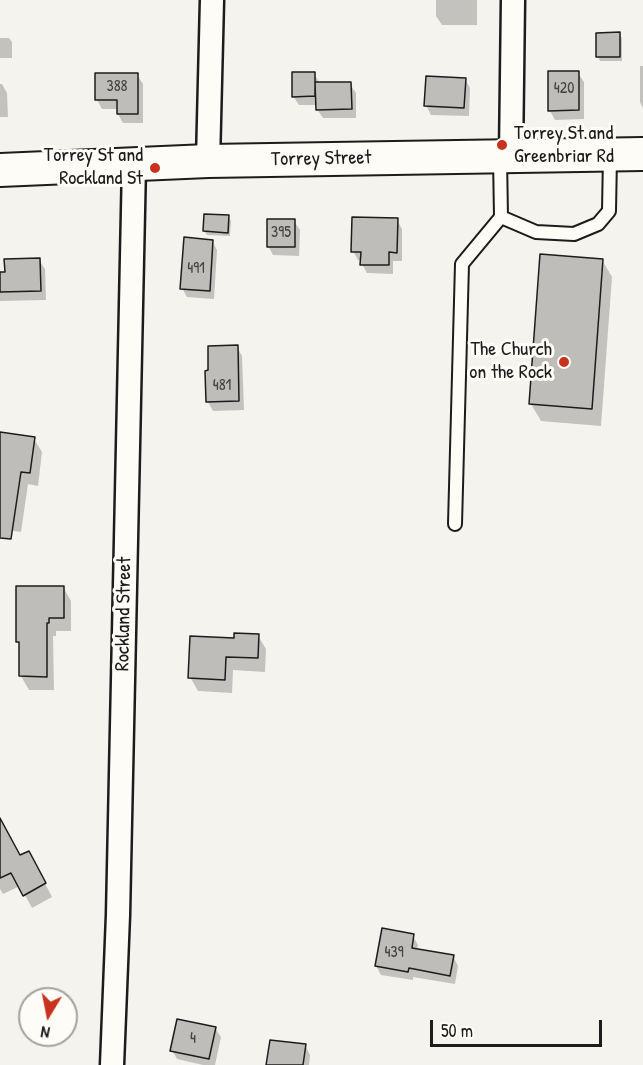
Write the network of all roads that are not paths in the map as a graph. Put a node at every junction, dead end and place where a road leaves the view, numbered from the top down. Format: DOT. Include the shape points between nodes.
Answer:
graph roads {
  1 [pos="212,0"];
  2 [pos="513,0"];
  3 [pos="643,154"];
  4 [pos="610,155"];
  5 [pos="506,156"];
  6 [pos="208,161"];
  7 [pos="134,164"];
  8 [pos="0,170"];
  9 [pos="501,217"];
  10 [pos="455,524"];
  11 [pos="112,1065"];
  1 -- 6 [label="street"];
  2 -- 5 [label="street"];
  3 -- 4 [label="main road, Torrey Street"];
  4 -- 5 [label="main road, Torrey Street"];
  4 -- 9 [label="lane" via="609,210 598,224 574,234 536,232"];
  5 -- 6 [label="main road, Torrey Street"];
  5 -- 9 [label="lane"];
  6 -- 7 [label="main road, Torrey Street"];
  7 -- 8 [label="main road, Torrey Street"];
  7 -- 11 [label="street, Rockland Street"];
  9 -- 10 [label="lane" via="462,264"];
}
